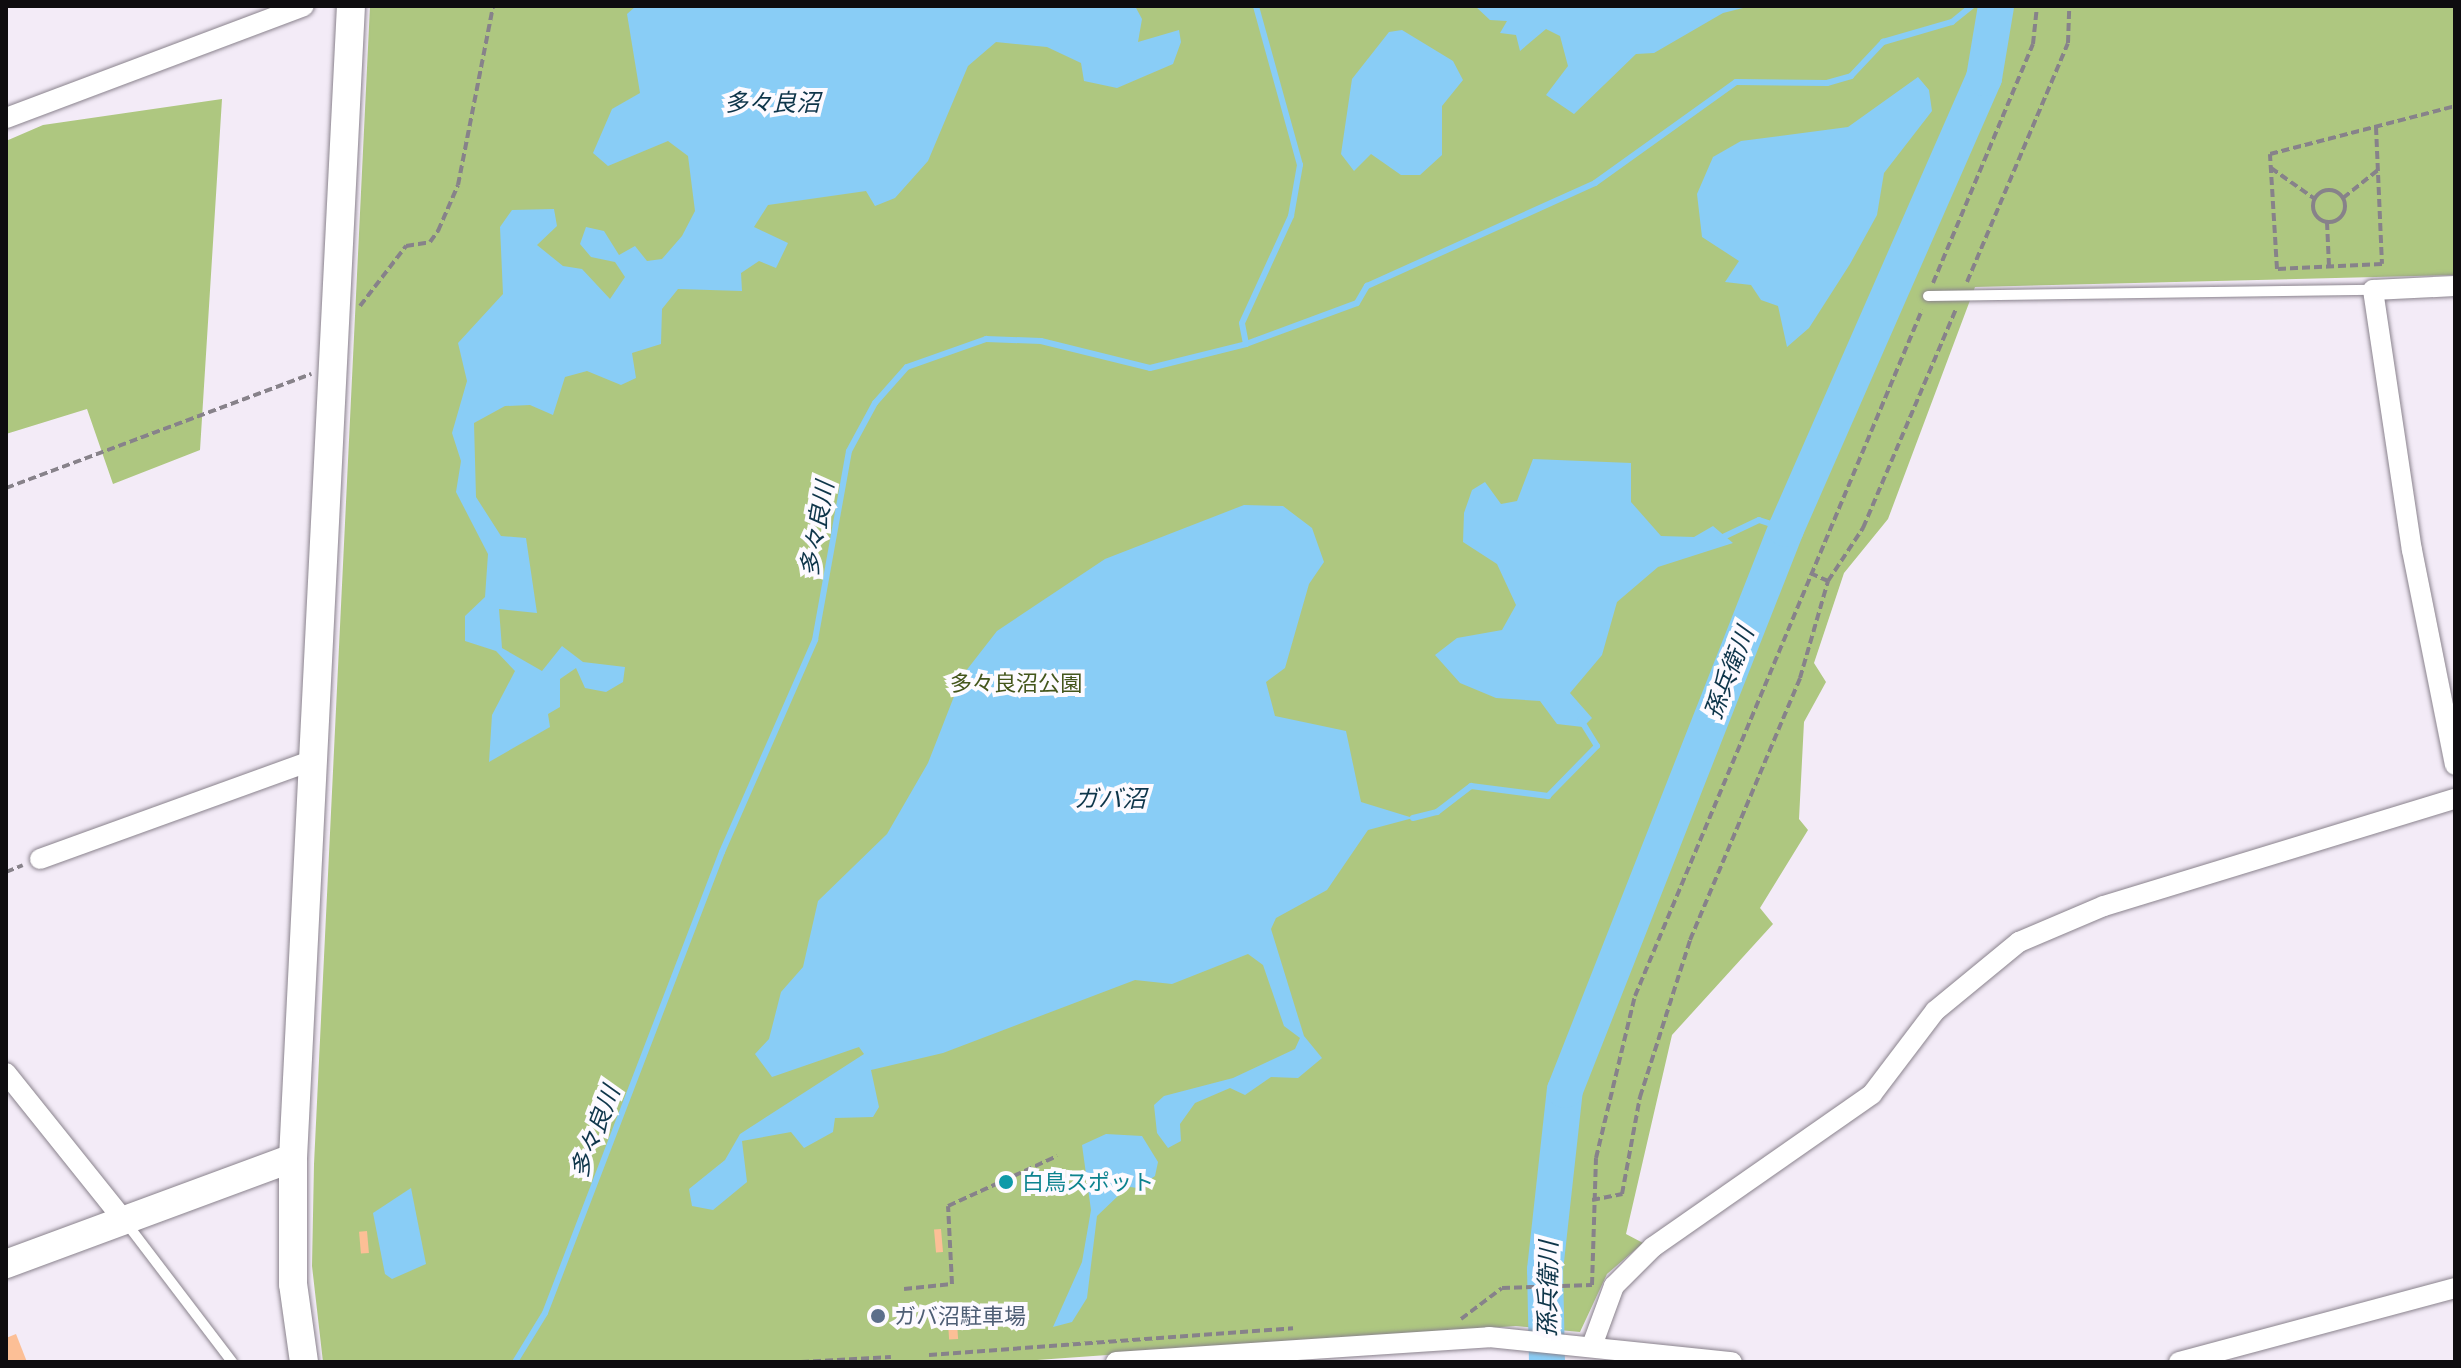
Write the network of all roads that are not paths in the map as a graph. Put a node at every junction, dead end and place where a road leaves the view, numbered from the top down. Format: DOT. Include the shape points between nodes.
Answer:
graph roads {
  1 [pos="304,6"];
  2 [pos="351,6"];
  3 [pos="6,118"];
  4 [pos="2455,286"];
  5 [pos="2373,290"];
  6 [pos="1928,296"];
  7 [pos="313,760"];
  8 [pos="2455,765"];
  9 [pos="2455,799"];
  10 [pos="40,859"];
  11 [pos="6,1073"];
  12 [pos="293,1158"];
  13 [pos="123,1219"];
  14 [pos="6,1264"];
  15 [pos="2455,1288"];
  16 [pos="1586,1342"];
  17 [pos="1205,1359"];
  18 [pos="232,1362"];
  19 [pos="304,1362"];
  20 [pos="1116,1362"];
  21 [pos="1732,1362"];
  22 [pos="2179,1362"];
  1 -- 3 [label="street"];
  2 -- 7 [label="street"];
  4 -- 5 [label="street"];
  5 -- 6 [label="lane" via="1959,300"];
  5 -- 8 [label="street" via="2412,550"];
  7 -- 10 [label="street"];
  7 -- 12 [label="street"];
  9 -- 16 [label="street" via="2104,906 2019,942 1935,1011 1872,1094 1702,1206 1600,1291"];
  11 -- 13 [label="street"];
  12 -- 13 [label="street"];
  12 -- 19 [label="street" via="293,1284"];
  13 -- 14 [label="street"];
  13 -- 18 [label="lane"];
  15 -- 22 [label="street"];
  16 -- 17 [label="street" via="1523,1337"];
  16 -- 21 [label="street"];
  17 -- 20 [label="street"];
}
